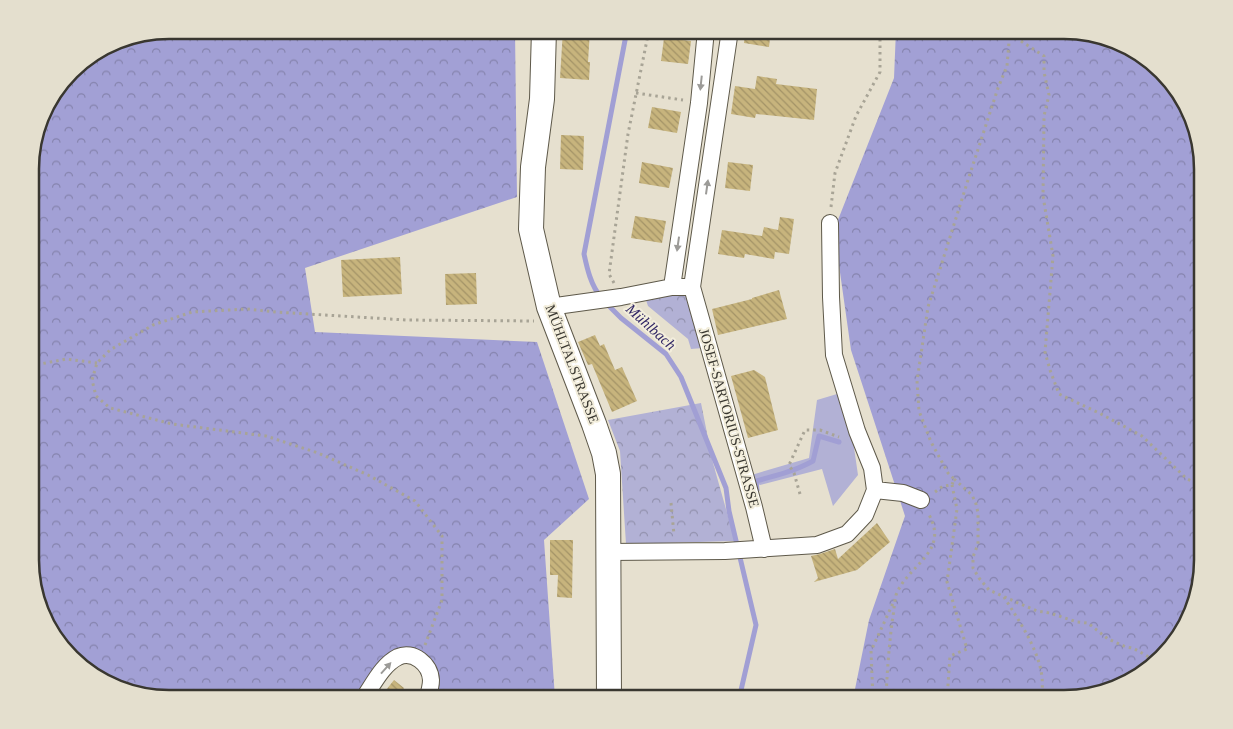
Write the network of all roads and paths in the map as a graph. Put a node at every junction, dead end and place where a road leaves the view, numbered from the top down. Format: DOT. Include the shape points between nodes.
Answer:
graph roads {
  1 [pos="544,39"];
  2 [pos="647,39"];
  3 [pos="705,39"];
  4 [pos="728,39"];
  5 [pos="880,39"];
  6 [pos="1009,39"];
  7 [pos="1020,39"];
  8 [pos="636,94"];
  9 [pos="699,103"];
  10 [pos="830,223"];
  11 [pos="672,287"];
  12 [pos="692,287"];
  13 [pos="618,297"];
  14 [pos="551,314"];
  15 [pos="97,363"];
  16 [pos="39,364"];
  17 [pos="839,437"];
  18 [pos="954,480"];
  19 [pos="1194,482"];
  20 [pos="952,485"];
  21 [pos="875,490"];
  22 [pos="800,494"];
  23 [pos="921,500"];
  24 [pos="671,503"];
  25 [pos="764,548"];
  26 [pos="675,551"];
  27 [pos="608,552"];
  28 [pos="896,596"];
  29 [pos="1004,596"];
  30 [pos="1150,658"];
  31 [pos="420,659"];
  32 [pos="370,690"];
  33 [pos="429,690"];
  34 [pos="609,690"];
  35 [pos="873,690"];
  36 [pos="886,690"];
  37 [pos="948,690"];
  38 [pos="1043,690"];
  1 -- 14 [label="main road, MÜHLTALSTRASSE" via="531,229"];
  2 -- 8 [label="path"];
  3 -- 9 [label="street, JOSEF-SARTORIUS-STRASSE, one-way"];
  12 -- 4 [label="street, JOSEF-SARTORIUS-STRASSE, one-way"];
  5 -- 10 [label="path" via="880,72 856,116 835,173"];
  6 -- 18 [label="path" via="1007,66 928,307 917,381 919,411 931,442"];
  7 -- 19 [label="path" via="1044,56 1048,95 1044,116 1043,196 1053,256 1045,352 1059,394 1142,436"];
  8 -- 9 [label="path"];
  8 -- 13 [label="path" via="609,274"];
  9 -- 11 [label="street, JOSEF-SARTORIUS-STRASSE, one-way"];
  10 -- 21 [label="street" via="834,355 872,468"];
  11 -- 12 [label="street"];
  11 -- 13 [label="street"];
  12 -- 25 [label="street, JOSEF-SARTORIUS-STRASSE"];
  13 -- 14 [label="street" via="590,301"];
  14 -- 15 [label="path" via="406,320 247,309 192,312 153,325 110,350"];
  14 -- 27 [label="main road, MÜHLTALSTRASSE" via="604,453 608,474"];
  15 -- 16 [label="path" via="66,359"];
  15 -- 31 [label="path" via="92,380 96,396 110,408 172,424 266,436 318,453 415,501 442,536 442,600"];
  17 -- 22 [label="path" via="820,430 805,430 789,465"];
  18 -- 20 [label="path"];
  18 -- 29 [label="path" via="972,495 978,513 978,544 973,568 989,590"];
  20 -- 23 [label="path" via="943,486"];
  20 -- 37 [label="path" via="957,509 947,582 967,649 950,656"];
  21 -- 23 [label="street" via="903,493"];
  21 -- 25 [label="street" via="865,515 848,534 817,545"];
  23 -- 28 [label="path" via="936,534 930,552 903,581"];
  24 -- 26 [label="path"];
  25 -- 26 [label="street" via="725,552"];
  26 -- 27 [label="street"];
  27 -- 34 [label="main road, MÜHLTALSTRASSE"];
  28 -- 35 [label="path" via="871,651"];
  28 -- 36 [label="path"];
  29 -- 30 [label="path" via="1037,611 1088,623 1108,639"];
  29 -- 38 [label="path" via="1028,635 1040,665"];
  32 -- 31 [label="street, one-way" via="385,668 399,657 406,655"];
  31 -- 33 [label="street" via="430,674"];
}
